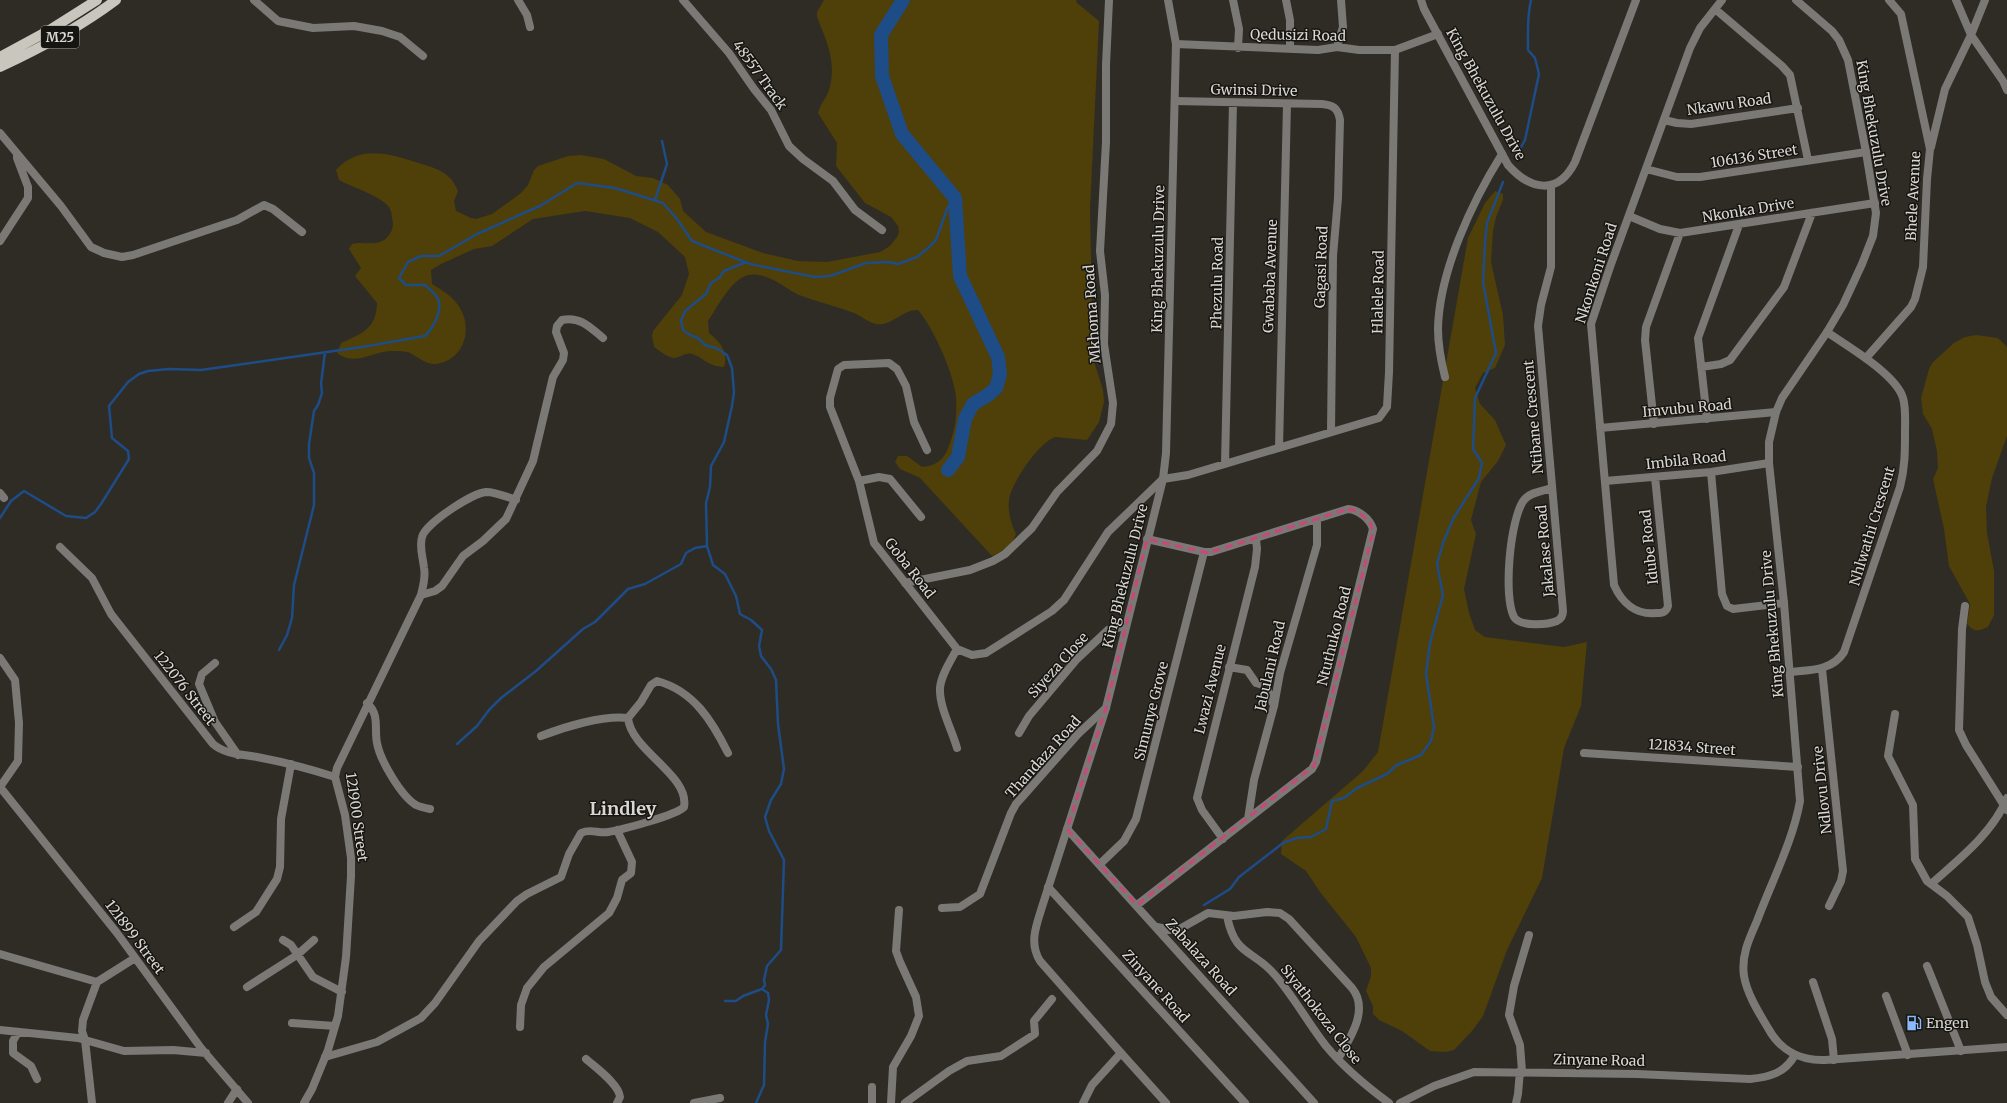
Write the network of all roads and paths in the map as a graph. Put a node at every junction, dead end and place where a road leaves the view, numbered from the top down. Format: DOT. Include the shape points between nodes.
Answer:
graph roads {
  1 [pos="97,0"];
  2 [pos="116,0"];
  3 [pos="254,0"];
  4 [pos="518,0"];
  5 [pos="683,0"];
  6 [pos="1109,0"];
  7 [pos="1168,0"];
  8 [pos="1232,0"];
  9 [pos="1286,0"];
  10 [pos="1341,0"];
  11 [pos="1421,0"];
  12 [pos="1636,0"];
  13 [pos="1722,0"];
  14 [pos="1796,0"];
  15 [pos="1889,0"];
  16 [pos="1956,0"];
  17 [pos="1985,0"];
  18 [pos="1715,9"];
  19 [pos="530,28"];
  20 [pos="1438,34"];
  21 [pos="1971,35"];
  22 [pos="1176,44"];
  23 [pos="1337,47"];
  24 [pos="1238,48"];
  25 [pos="1290,49"];
  26 [pos="1395,50"];
  27 [pos="423,56"];
  28 [pos="0,57"];
  29 [pos="0,67"];
  30 [pos="2007,90"];
  31 [pos="1175,102"];
  32 [pos="1233,103"];
  33 [pos="1287,104"];
  34 [pos="1332,106"];
  35 [pos="1798,108"];
  36 [pos="1664,120"];
  37 [pos="0,133"];
  38 [pos="1930,149"];
  39 [pos="1866,152"];
  40 [pos="17,154"];
  41 [pos="1502,154"];
  42 [pos="1808,160"];
  43 [pos="1646,169"];
  44 [pos="1551,185"];
  45 [pos="1875,203"];
  46 [pos="1812,212"];
  47 [pos="1629,216"];
  48 [pos="1738,225"];
  49 [pos="882,230"];
  50 [pos="302,232"];
  51 [pos="1680,233"];
  52 [pos="0,241"];
  53 [pos="1827,332"];
  54 [pos="603,338"];
  55 [pos="1866,358"];
  56 [pos="1701,367"];
  57 [pos="1445,377"];
  58 [pos="1776,412"];
  59 [pos="1708,419"];
  60 [pos="1654,424"];
  61 [pos="1600,428"];
  62 [pos="1331,432"];
  63 [pos="1278,448"];
  64 [pos="927,450"];
  65 [pos="1769,463"];
  66 [pos="1225,464"];
  67 [pos="1711,472"];
  68 [pos="1655,477"];
  69 [pos="1163,479"];
  70 [pos="859,481"];
  71 [pos="1605,481"];
  72 [pos="1552,488"];
  73 [pos="516,500"];
  74 [pos="921,517"];
  75 [pos="1318,519"];
  76 [pos="1147,539"];
  77 [pos="1256,539"];
  78 [pos="60,547"];
  79 [pos="1204,552"];
  80 [pos="905,583"];
  81 [pos="421,595"];
  82 [pos="1784,603"];
  83 [pos="1965,606"];
  84 [pos="1563,611"];
  85 [pos="1663,613"];
  86 [pos="1125,626"];
  87 [pos="957,649"];
  88 [pos="0,658"];
  89 [pos="215,663"];
  90 [pos="1229,667"];
  91 [pos="1822,669"];
  92 [pos="1790,672"];
  93 [pos="367,703"];
  94 [pos="1274,706"];
  95 [pos="1106,708"];
  96 [pos="1895,714"];
  97 [pos="628,718"];
  98 [pos="1019,733"];
  99 [pos="541,736"];
  100 [pos="957,748"];
  101 [pos="1584,752"];
  102 [pos="728,753"];
  103 [pos="238,755"];
  104 [pos="291,764"];
  105 [pos="1798,767"];
  106 [pos="335,777"];
  107 [pos="0,787"];
  108 [pos="2007,798"];
  109 [pos="2005,808"];
  110 [pos="430,809"];
  111 [pos="1248,819"];
  112 [pos="1067,828"];
  113 [pos="617,830"];
  114 [pos="1223,839"];
  115 [pos="1100,864"];
  116 [pos="1931,884"];
  117 [pos="1048,887"];
  118 [pos="1137,905"];
  119 [pos="1829,906"];
  120 [pos="942,908"];
  121 [pos="899,910"];
  122 [pos="1227,916"];
  123 [pos="234,927"];
  124 [pos="1157,928"];
  125 [pos="1529,936"];
  126 [pos="283,940"];
  127 [pos="314,940"];
  128 [pos="0,954"];
  129 [pos="297,954"];
  130 [pos="135,958"];
  131 [pos="1927,966"];
  132 [pos="97,982"];
  133 [pos="1813,982"];
  134 [pos="247,987"];
  135 [pos="342,992"];
  136 [pos="1886,996"];
  137 [pos="1052,999"];
  138 [pos="2007,1015"];
  139 [pos="292,1023"];
  140 [pos="335,1026"];
  141 [pos="520,1027"];
  142 [pos="0,1030"];
  143 [pos="18,1032"];
  144 [pos="85,1040"];
  145 [pos="2007,1047"];
  146 [pos="1961,1051"];
  147 [pos="206,1053"];
  148 [pos="1121,1053"];
  149 [pos="1795,1055"];
  150 [pos="1908,1055"];
  151 [pos="325,1057"];
  152 [pos="586,1059"];
  153 [pos="1338,1059"];
  154 [pos="1834,1060"];
  155 [pos="1521,1071"];
  156 [pos="37,1079"];
  157 [pos="872,1088"];
  158 [pos="237,1089"];
  159 [pos="720,1098"];
  160 [pos="92,1103"];
  161 [pos="228,1103"];
  162 [pos="248,1103"];
  163 [pos="304,1103"];
  164 [pos="617,1103"];
  165 [pos="694,1103"];
  166 [pos="872,1103"];
  167 [pos="892,1103"];
  168 [pos="905,1103"];
  169 [pos="1082,1103"];
  170 [pos="1166,1103"];
  171 [pos="1245,1103"];
  172 [pos="1314,1103"];
  173 [pos="1389,1103"];
  174 [pos="1400,1103"];
  175 [pos="1516,1103"];
  1 -- 28 [label="main road, M25"];
  2 -- 29 [label="main road, M25" via="83,24"];
  3 -- 27 [label="street" via="278,21 313,28 348,26 382,31 400,37"];
  4 -- 19 [label="street" via="527,15"];
  5 -- 49 [label="street, 48557 Track" via="729,53 771,110 789,146 833,181 855,210"];
  6 -- 80 [label="street, Mkhoma Road" via="1106,142 1100,251 1106,295 1104,344 1113,403 1111,424 1097,451 1057,492 1032,528 1004,554 970,570"];
  7 -- 22 [label="street, King Bhekuzulu Drive"];
  8 -- 24 [label="street" via="1239,29"];
  9 -- 25 [label="street" via="1290,20"];
  10 -- 23 [label="street" via="1343,28"];
  11 -- 20 [label="street, King Bhekuzulu Drive"];
  12 -- 44 [label="street" via="1575,162 1566,177"];
  13 -- 18 [label="street, Nkonkoni Road"];
  14 -- 39 [label="street, King Bhekuzulu Drive" via="1832,31 1844,50 1852,72"];
  15 -- 38 [label="street, Bhele Avenue" via="1901,14"];
  16 -- 21 [label="street"];
  17 -- 21 [label="street"];
  18 -- 35 [label="street" via="1787,71 1792,79"];
  18 -- 36 [label="street, Nkonkoni Road" via="1693,40"];
  20 -- 26 [label="street"];
  20 -- 41 [label="street, King Bhekuzulu Drive"];
  21 -- 30 [label="street"];
  21 -- 38 [label="street" via="1945,89"];
  22 -- 24 [label="street, Qedusizi Road"];
  22 -- 31 [label="street, King Bhekuzulu Drive"];
  23 -- 25 [label="street, Qedusizi Road" via="1324,50"];
  23 -- 26 [label="street, Qedusizi Road"];
  24 -- 25 [label="street, Qedusizi Road"];
  26 -- 62 [label="street, Hlalele Road" via="1387,407 1375,420"];
  31 -- 32 [label="street, Gwinsi Drive"];
  31 -- 69 [label="street, King Bhekuzulu Drive"];
  32 -- 33 [label="street, Gwinsi Drive"];
  32 -- 66 [label="street, Phezulu Road"];
  33 -- 34 [label="street, Gwinsi Drive"];
  33 -- 63 [label="street, Gwababa Avenue"];
  34 -- 62 [label="street, Gagasi Road" via="1337,109 1340,120 1338,198 1333,256"];
  35 -- 36 [label="street, Nkawu Road" via="1691,124"];
  35 -- 42 [label="street"];
  36 -- 43 [label="street, Nkonkoni Road"];
  37 -- 40 [label="street"];
  38 -- 55 [label="street, Bhele Avenue" via="1923,267 1915,299 1904,316"];
  39 -- 42 [label="street, 106136 Street"];
  39 -- 45 [label="street, King Bhekuzulu Drive"];
  40 -- 50 [label="street" via="61,206 88,244 101,252 122,257 133,255 233,221 264,205"];
  40 -- 52 [label="street" via="28,187 28,198"];
  41 -- 44 [label="street, King Bhekuzulu Drive" via="1508,165 1522,178 1537,185"];
  41 -- 57 [label="street" via="1485,183 1445,278 1438,328"];
  42 -- 43 [label="street, 106136 Street" via="1686,178"];
  43 -- 47 [label="street, Nkonkoni Road"];
  44 -- 72 [label="street, Ntibane Crescent" via="1551,267 1538,326"];
  45 -- 46 [label="street, Nkonka Drive"];
  45 -- 53 [label="street, King Bhekuzulu Drive" via="1875,226 1870,247 1843,305"];
  46 -- 48 [label="street, Nkonka Drive"];
  46 -- 56 [label="street" via="1788,278 1776,300 1730,360"];
  47 -- 51 [label="street, Nkonka Drive" via="1660,229"];
  47 -- 61 [label="street, Nkonkoni Road" via="1591,324"];
  48 -- 51 [label="street, Nkonka Drive"];
  48 -- 56 [label="street" via="1699,331"];
  51 -- 60 [label="street" via="1646,327 1645,340"];
  53 -- 55 [label="street, Nhlwathi Crescent"];
  53 -- 58 [label="street, King Bhekuzulu Drive" via="1789,387"];
  54 -- 73 [label="street" via="577,320 562,320 557,326 556,332 564,353 563,360 554,374 538,449"];
  55 -- 91 [label="street, Nhlwathi Crescent" via="1894,382 1903,398 1905,464 1900,487 1847,646 1838,660"];
  56 -- 59 [label="street"];
  58 -- 59 [label="street, Imvubu Road"];
  58 -- 65 [label="street, King Bhekuzulu Drive"];
  59 -- 60 [label="street, Imvubu Road"];
  60 -- 61 [label="street, Imvubu Road"];
  61 -- 71 [label="street, Nkonkoni Road"];
  62 -- 63 [label="street, Hlalele Road"];
  63 -- 66 [label="street, Hlalele Road"];
  64 -- 70 [label="street, Goba Road" via="914,422 901,374 896,367 889,363 844,365 837,371 829,404"];
  65 -- 67 [label="street, Imbila Road"];
  65 -- 82 [label="street, King Bhekuzulu Drive"];
  66 -- 69 [label="street, Hlalele Road"];
  67 -- 68 [label="street, Imbila Road"];
  67 -- 82 [label="street" via="1722,594 1727,606 1732,609"];
  68 -- 71 [label="street, Imbila Road"];
  68 -- 85 [label="street, Idube Road" via="1668,606"];
  69 -- 76 [label="street, King Bhekuzulu Drive"];
  69 -- 87 [label="street" via="1104,537 1064,600 1052,611 986,653 972,655"];
  70 -- 74 [label="street" via="875,477 890,479"];
  70 -- 80 [label="street, Goba Road" via="874,543"];
  71 -- 85 [label="street, Nkonkoni Road" via="1615,586 1625,601 1641,613"];
  72 -- 84 [label="street, Jakalase Road"];
  72 -- 84 [label="street, Ntibane Crescent" via="1528,497 1522,503 1510,555 1509,581 1512,609 1516,619 1527,624 1557,621 1562,617"];
  73 -- 81 [label="street" via="505,522 463,556 442,586"];
  73 -- 81 [label="street, 121900 Street" via="496,493 485,492 472,496 426,530 422,535 421,546 425,570"];
  75 -- 77 [label="street, Ntuthuko Road"];
  75 -- 94 [label="street, Jabulani Road" via="1316,545 1280,674"];
  75 -- 111 [label="street, Ntuthuko Road" via="1352,510 1370,522 1373,532 1314,766 1303,778"];
  76 -- 79 [label="street, Ntuthuko Road"];
  76 -- 86 [label="street, King Bhekuzulu Drive"];
  77 -- 79 [label="street, Ntuthuko Road"];
  77 -- 90 [label="street, Lwazi Avenue" via="1255,567"];
  78 -- 103 [label="street, 122076 Street" via="92,578 111,614 210,742"];
  79 -- 115 [label="street, Simunye Grove" via="1136,819 1129,835"];
  80 -- 87 [label="street, Goba Road"];
  81 -- 93 [label="street, 121900 Street"];
  82 -- 92 [label="street, King Bhekuzulu Drive"];
  83 -- 109 [label="street" via="1959,730"];
  86 -- 95 [label="street, King Bhekuzulu Drive"];
  86 -- 98 [label="street, Siyeza Close" via="1108,630 1077,659 1029,716"];
  87 -- 100 [label="street" via="940,687 941,702"];
  88 -- 107 [label="street" via="15,680 19,723 18,761"];
  89 -- 103 [label="street" via="202,674 199,684 214,719"];
  90 -- 94 [label="street" via="1248,670 1256,683 1266,686"];
  90 -- 114 [label="street, Lwazi Avenue" via="1197,798 1202,810"];
  91 -- 92 [label="street, Nhlwathi Crescent"];
  91 -- 119 [label="street, Ndlovu Drive" via="1843,871"];
  92 -- 105 [label="street, King Bhekuzulu Drive"];
  93 -- 106 [label="street, 121900 Street" via="336,768"];
  93 -- 110 [label="street" via="375,713 376,743 400,789 416,806"];
  94 -- 111 [label="street, Jabulani Road" via="1254,780"];
  95 -- 112 [label="street, King Bhekuzulu Drive"];
  95 -- 120 [label="street, Thandaza Road" via="1078,734 1016,804 980,894 960,907"];
  96 -- 116 [label="street" via="1888,756 1913,805 1915,859 1927,882"];
  97 -- 99 [label="street" via="615,717"];
  97 -- 102 [label="street" via="651,685 657,681 665,683 697,703 713,725"];
  97 -- 113 [label="street" via="628,726 636,738 666,769 686,800 682,810"];
  101 -- 105 [label="street, 121834 Street"];
  103 -- 104 [label="street, 122076 Street" via="251,755"];
  104 -- 106 [label="street, 122076 Street"];
  104 -- 123 [label="street" via="281,819 280,867 277,879 256,912"];
  105 -- 149 [label="street, King Bhekuzulu Drive" via="1800,796 1796,819 1748,942 1743,967 1747,988 1766,1026 1776,1040"];
  106 -- 135 [label="street, 121900 Street" via="345,816 351,876"];
  107 -- 130 [label="street, 121899 Street"];
  108 -- 109 [label="street"];
  109 -- 116 [label="street" via="1967,852"];
  111 -- 114 [label="street, Ntuthuko Road"];
  112 -- 115 [label="street, Zabalaza Road"];
  112 -- 117 [label="street, King Bhekuzulu Drive"];
  113 -- 141 [label="street" via="632,862 631,873 622,880 609,913 544,967 527,988 521,1004"];
  113 -- 151 [label="street" via="581,833 569,854 562,876 517,901 479,941 421,1018 372,1044"];
  114 -- 118 [label="street, Ntuthuko Road"];
  115 -- 118 [label="street, Zabalaza Road"];
  116 -- 138 [label="street" via="1968,917 1985,982 1991,997"];
  117 -- 148 [label="street, King Bhekuzulu Drive" via="1034,934 1036,955"];
  117 -- 171 [label="street, Zinyane Road"];
  118 -- 124 [label="street, Zabalaza Road"];
  121 -- 167 [label="street" via="896,951 916,997 919,1016 893,1067"];
  122 -- 124 [label="street" via="1208,913 1176,931"];
  122 -- 153 [label="street, Siyathokoza Close" via="1229,927 1240,948 1275,974"];
  122 -- 153 [label="street" via="1280,913 1354,992 1358,999 1358,1007 1354,1030"];
  124 -- 172 [label="street, Zabalaza Road"];
  125 -- 155 [label="street" via="1514,986 1509,1015 1519,1042"];
  126 -- 129 [label="street" via="291,945"];
  127 -- 129 [label="street"];
  128 -- 132 [label="street"];
  129 -- 134 [label="street"];
  129 -- 135 [label="street" via="313,977"];
  130 -- 132 [label="street"];
  130 -- 147 [label="street, 121899 Street"];
  131 -- 146 [label="street"];
  132 -- 144 [label="street" via="83,1020 82,1031"];
  133 -- 154 [label="street" via="1832,1039"];
  135 -- 140 [label="street, 121900 Street"];
  136 -- 150 [label="street"];
  137 -- 168 [label="street" via="1034,1022 1035,1034 1021,1044 1001,1056 967,1061"];
  139 -- 140 [label="street"];
  140 -- 151 [label="street, 121900 Street"];
  142 -- 143 [label="street"];
  143 -- 144 [label="street"];
  143 -- 156 [label="street" via="13,1041 13,1053 31,1066"];
  144 -- 147 [label="street" via="124,1051 179,1050"];
  144 -- 160 [label="street"];
  145 -- 146 [label="street, King Bhekuzulu Drive"];
  146 -- 150 [label="street, King Bhekuzulu Drive"];
  147 -- 158 [label="street, 121899 Street"];
  148 -- 169 [label="street" via="1092,1085"];
  148 -- 170 [label="street, King Bhekuzulu Drive"];
  149 -- 154 [label="street, King Bhekuzulu Drive" via="1811,1060"];
  149 -- 155 [label="street, Zinyane Road" via="1782,1071 1771,1076 1750,1079"];
  150 -- 154 [label="street, King Bhekuzulu Drive"];
  151 -- 163 [label="street, 121900 Street"];
  152 -- 164 [label="street" via="617,1088 621,1095"];
  153 -- 173 [label="street, Siyathokoza Close" via="1356,1078"];
  155 -- 174 [label="street, Zinyane Road" via="1474,1072 1434,1086"];
  155 -- 175 [label="street"];
  157 -- 166 [label="street"];
  158 -- 161 [label="street"];
  158 -- 162 [label="street, 121899 Street"];
  159 -- 165 [label="street"];
}
